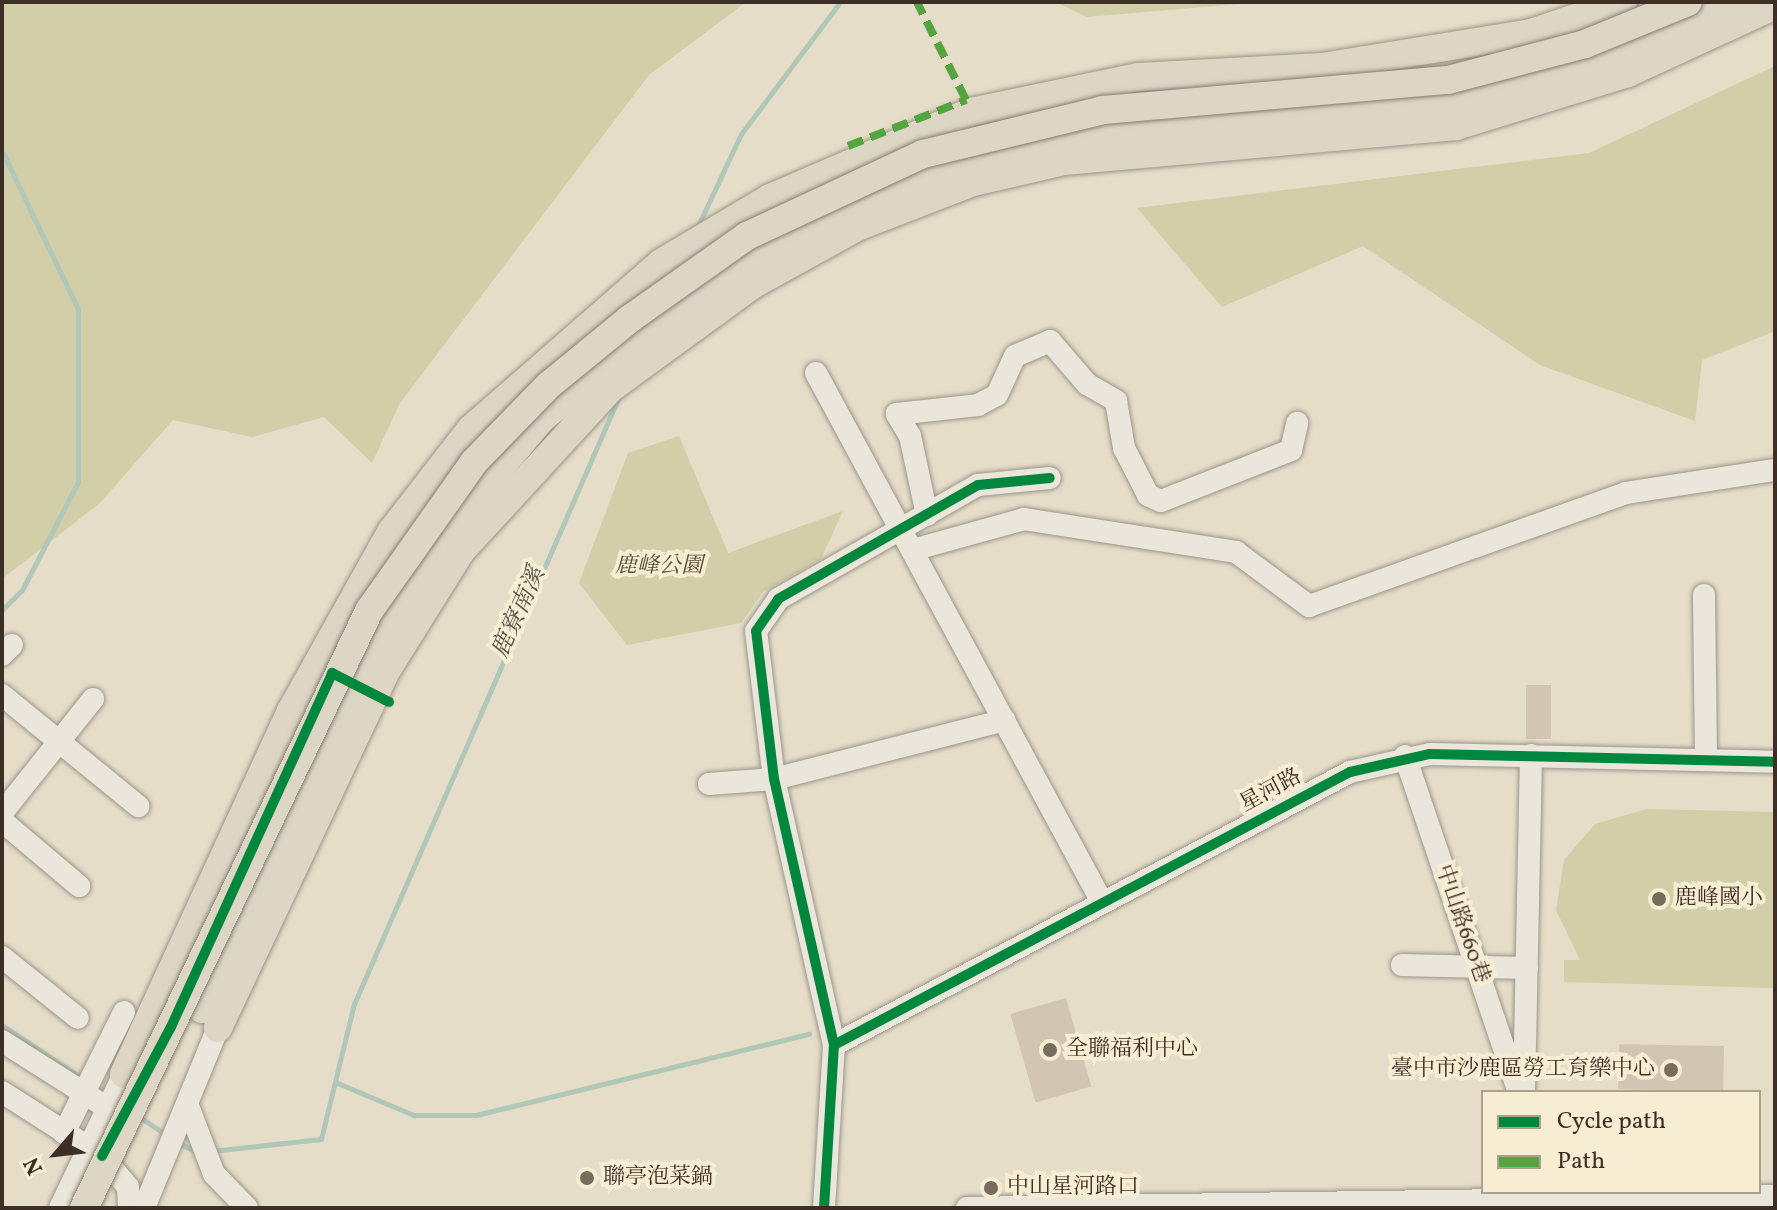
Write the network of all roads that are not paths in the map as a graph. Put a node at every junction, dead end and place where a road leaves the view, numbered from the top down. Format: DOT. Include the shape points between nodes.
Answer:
graph roads {
  1 [pos="1623,2"];
  2 [pos="1688,2"];
  3 [pos="1734,2"];
  4 [pos="1775,5"];
  5 [pos="816,373"];
  6 [pos="1297,423"];
  7 [pos="1775,470"];
  8 [pos="1050,478"];
  9 [pos="927,515"];
  10 [pos="904,528"];
  11 [pos="916,549"];
  12 [pos="1704,595"];
  13 [pos="2,695"];
  14 [pos="93,699"];
  15 [pos="1005,720"];
  16 [pos="62,744"];
  17 [pos="1531,755"];
  18 [pos="1405,756"];
  19 [pos="1706,760"];
  20 [pos="1775,762"];
  21 [pos="774,779"];
  22 [pos="709,784"];
  23 [pos="138,806"];
  24 [pos="2,813"];
  25 [pos="2,821"];
  26 [pos="79,886"];
  27 [pos="1102,902"];
  28 [pos="2,957"];
  29 [pos="1402,965"];
  30 [pos="1477,967"];
  31 [pos="1527,968"];
  32 [pos="124,1012"];
  33 [pos="78,1018"];
  34 [pos="218,1028"];
  35 [pos="2,1041"];
  36 [pos="834,1045"];
  37 [pos="124,1074"];
  38 [pos="79,1090"];
  39 [pos="1521,1090"];
  40 [pos="1522,1090"];
  41 [pos="2,1092"];
  42 [pos="188,1106"];
  43 [pos="106,1107"];
  44 [pos="64,1133"];
  45 [pos="90,1151"];
  46 [pos="1775,1196"];
  47 [pos="1522,1200"];
  48 [pos="60,1208"];
  49 [pos="84,1208"];
  50 [pos="105,1208"];
  51 [pos="129,1208"];
  52 [pos="144,1208"];
  53 [pos="247,1208"];
  54 [pos="824,1208"];
  55 [pos="967,1208"];
  1 -- 37 [label="main road" via="1531,33 1322,67 1139,77 971,112 770,198 661,263 595,313 471,429 391,532 348,605"];
  2 -- 49 [label="main road, bridge" via="1585,44 1448,80 1103,110 923,154 747,236 631,318 549,385 474,462 369,611"];
  3 -- 50 [label="main road" via="1639,46 1527,84 1408,107 1109,130 950,163 760,252 631,340 487,477 386,622"];
  4 -- 34 [label="main road" via="1628,73 1456,126 1110,156 973,182 822,245 662,347 546,451 420,610"];
  5 -- 10 [label="street"];
  6 -- 9 [label="street" via="1291,450 1161,501 1148,495 1124,448 1116,401 1087,384 1050,341 1015,356 997,395 978,405 897,414"];
  7 -- 11 [label="street" via="1626,493 1309,606 1236,552 1024,519"];
  8 -- 9 [label="street" via="978,485"];
  9 -- 10 [label="street"];
  10 -- 11 [label="street"];
  10 -- 21 [label="street" via="778,599 756,631"];
  11 -- 15 [label="street"];
  12 -- 19 [label="street"];
  13 -- 16 [label="street"];
  14 -- 16 [label="street"];
  15 -- 21 [label="street"];
  15 -- 27 [label="street"];
  16 -- 23 [label="street"];
  16 -- 24 [label="street"];
  17 -- 18 [label="street, 星河路"];
  17 -- 19 [label="street, 星河路"];
  17 -- 31 [label="street, 中山路660巷"];
  18 -- 27 [label="street, 星河路" via="1350,772"];
  18 -- 30 [label="street, 中山路660巷"];
  19 -- 20 [label="street, 星河路"];
  21 -- 22 [label="street"];
  21 -- 36 [label="street"];
  25 -- 26 [label="street"];
  27 -- 36 [label="street, 星河路"];
  28 -- 33 [label="street"];
  29 -- 30 [label="street"];
  30 -- 31 [label="street"];
  30 -- 39 [label="street, 中山路660巷"];
  31 -- 40 [label="street, 中山路660巷"];
  32 -- 38 [label="street"];
  34 -- 42 [label="street"];
  35 -- 38 [label="street"];
  36 -- 54 [label="street"];
  37 -- 43 [label="street"];
  38 -- 43 [label="street"];
  38 -- 44 [label="street"];
  41 -- 44 [label="street"];
  42 -- 52 [label="street"];
  42 -- 53 [label="street" via="214,1174"];
  43 -- 45 [label="street"];
  44 -- 45 [label="street"];
  45 -- 48 [label="street"];
  45 -- 51 [label="street" via="128,1187"];
  46 -- 47 [label="street"];
  47 -- 55 [label="street"];
}
